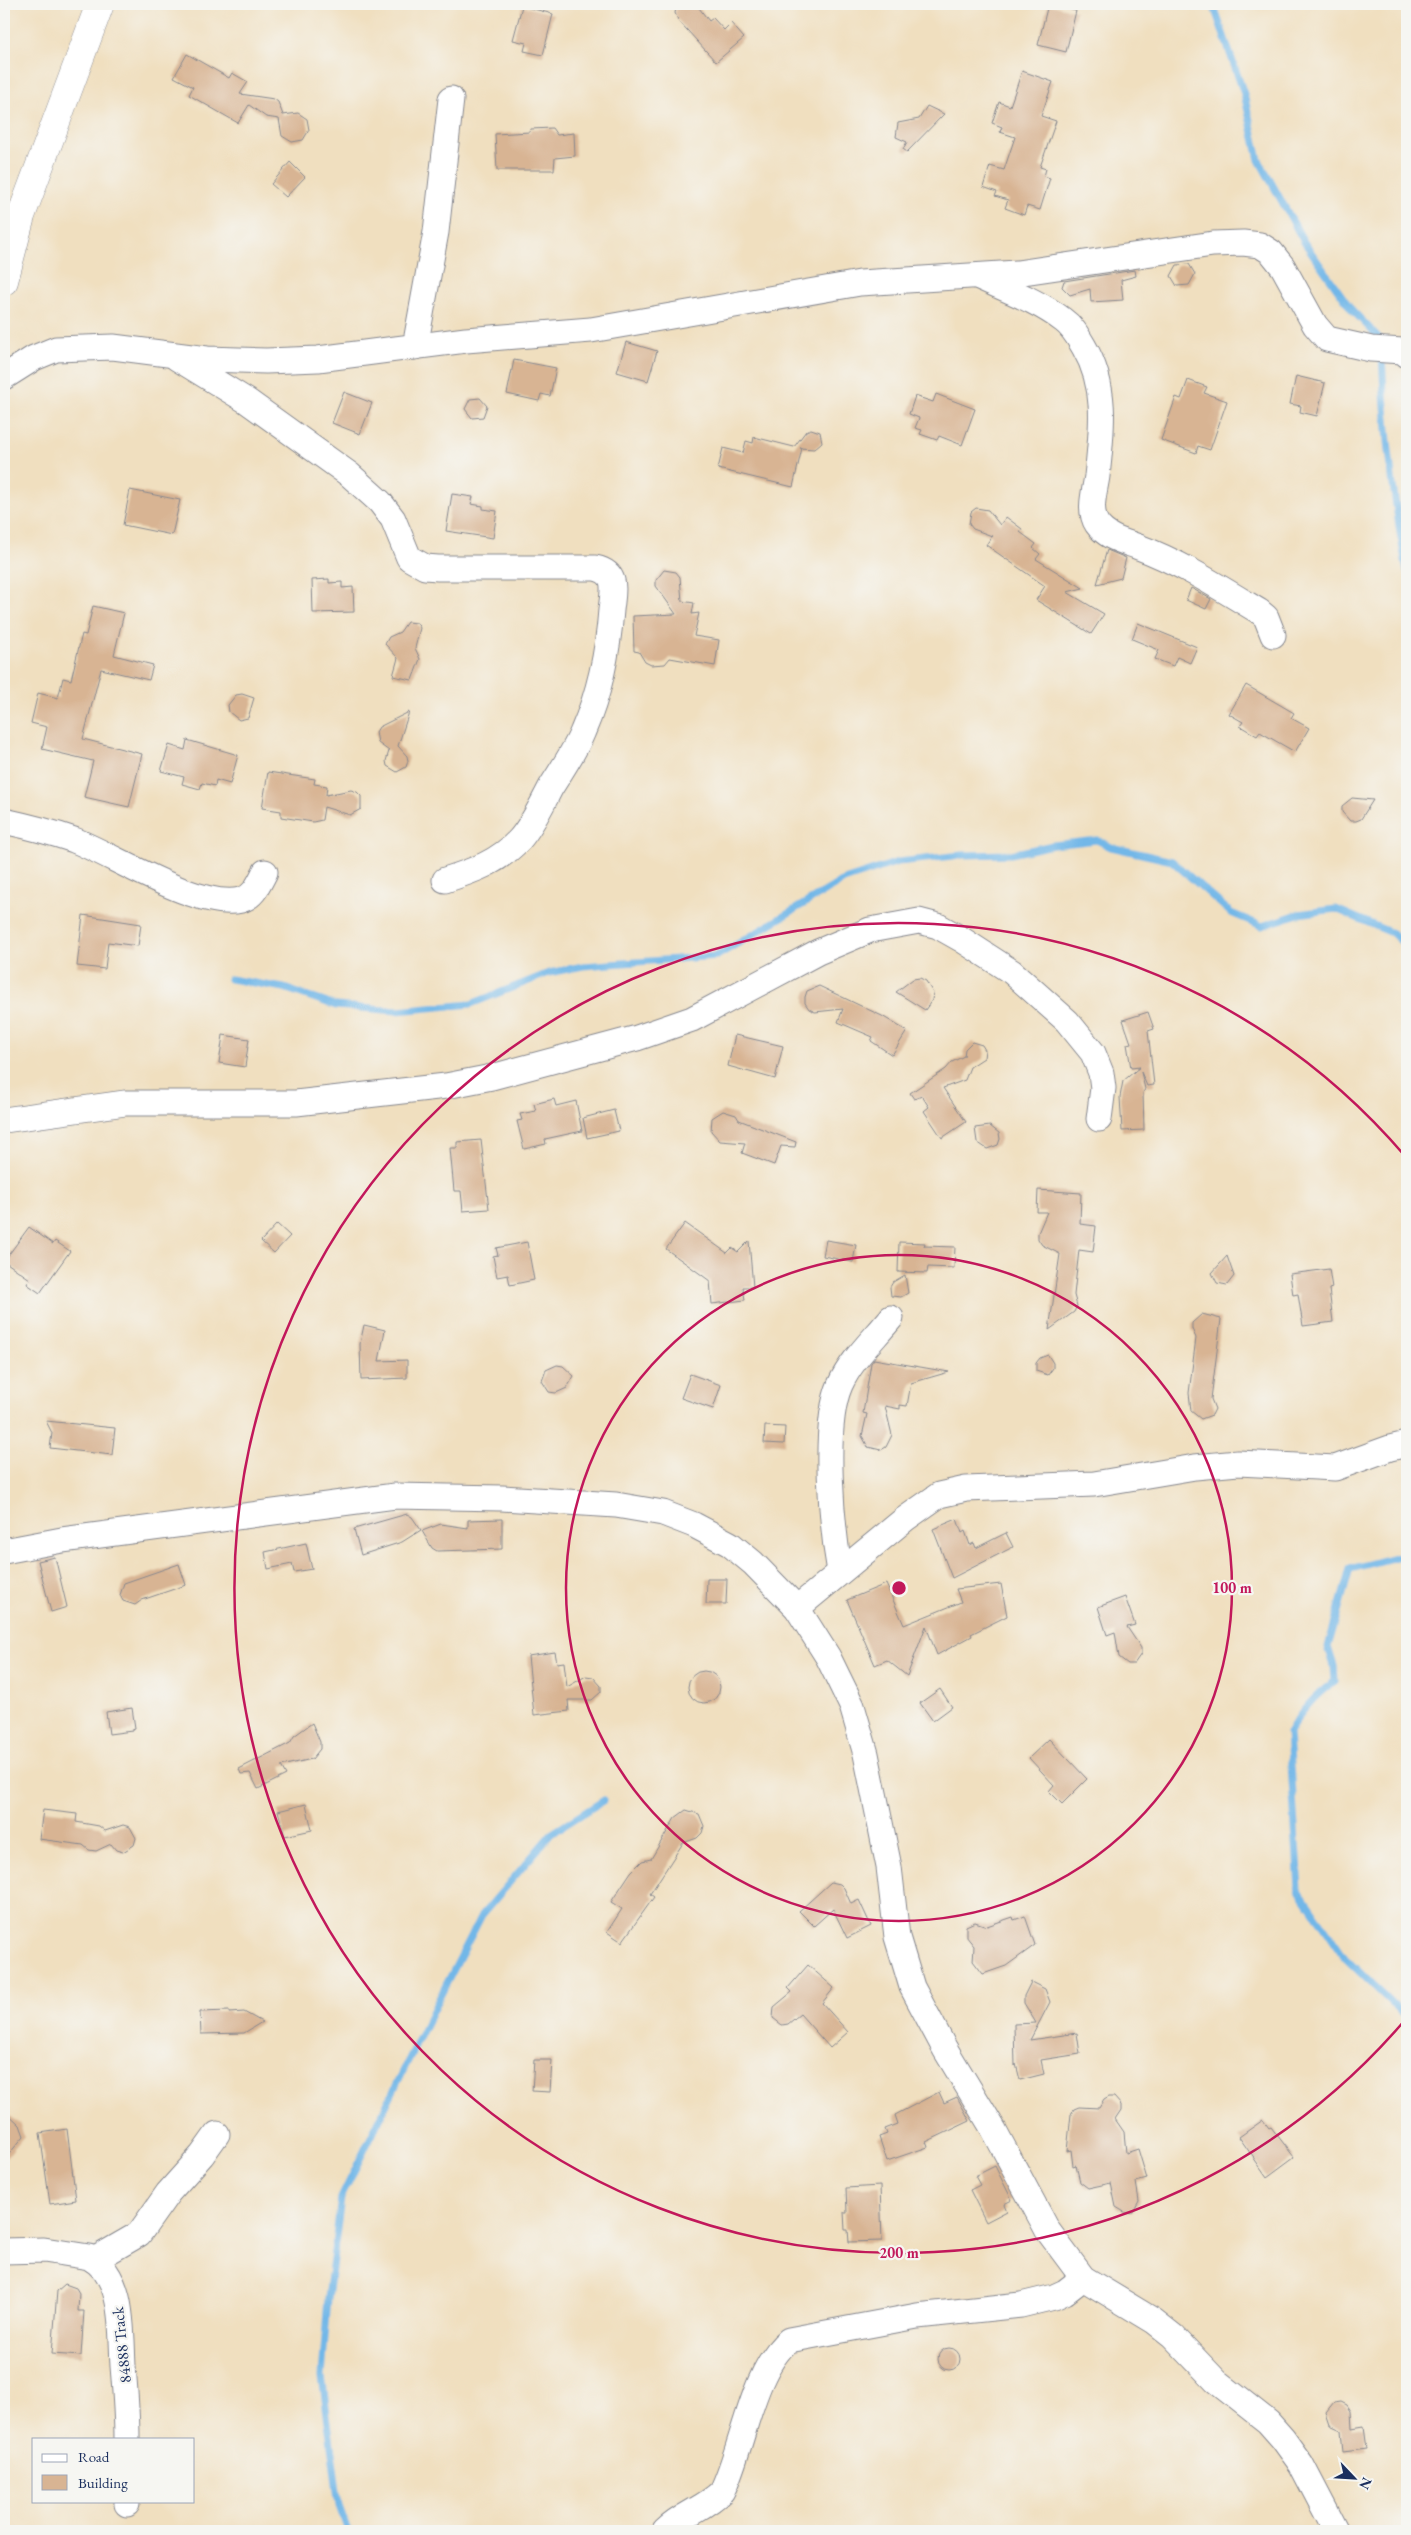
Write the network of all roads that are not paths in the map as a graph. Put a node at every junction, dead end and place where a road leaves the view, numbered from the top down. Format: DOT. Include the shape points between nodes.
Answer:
graph roads {
  1 [pos="100,4"];
  2 [pos="451,99"];
  3 [pos="977,276"];
  4 [pos="4,281"];
  5 [pos="415,347"];
  6 [pos="170,354"];
  7 [pos="1407,356"];
  8 [pos="4,377"];
  9 [pos="1272,635"];
  10 [pos="4,821"];
  11 [pos="265,872"];
  12 [pos="444,880"];
  13 [pos="1099,1119"];
  14 [pos="4,1120"];
  15 [pos="892,1318"];
  16 [pos="1407,1444"];
  17 [pos="4,1551"];
  18 [pos="840,1572"];
  19 [pos="797,1608"];
  20 [pos="217,2134"];
  21 [pos="4,2252"];
  22 [pos="94,2260"];
  23 [pos="1082,2278"];
  24 [pos="127,2438"];
  25 [pos="665,2531"];
  26 [pos="1336,2531"];
  1 -- 4 [label="street" via="22,216"];
  2 -- 5 [label="street" via="436,232"];
  3 -- 5 [label="street" via="860,283 591,330"];
  3 -- 7 [label="street" via="1213,244 1260,245 1271,252 1283,267 1315,325 1327,339 1371,349 1403,351"];
  3 -- 9 [label="street" via="1065,321 1093,362 1101,397 1101,431 1093,498 1093,515 1097,524 1105,533 1166,557 1260,612 1266,617"];
  5 -- 6 [label="street" via="318,359 266,361"];
  6 -- 8 [label="street" via="113,347 56,350 34,358"];
  6 -- 12 [label="street" via="247,401 367,490 393,519 405,551 415,563 438,568 595,568 611,575 609,642 599,688 583,733 520,838 506,852 479,869"];
  10 -- 11 [label="street" via="75,841 178,888 208,898 230,902 243,899 254,891"];
  13 -- 14 [label="street" via="1101,1073 1093,1052 1067,1021 1012,972 938,926 919,921 870,930 818,952 692,1019 637,1038 492,1077 446,1086 296,1103 125,1103"];
  15 -- 18 [label="street" via="856,1359 840,1383 835,1398 832,1415 832,1504"];
  16 -- 18 [label="street" via="1334,1468 1238,1463 1094,1484 957,1491 939,1495"];
  17 -- 19 [label="street" via="62,1540 395,1496 569,1501 664,1513 694,1525 730,1544 754,1563"];
  18 -- 19 [label="street"];
  19 -- 23 [label="street" via="828,1657 852,1706 866,1754 889,1867 897,1937 912,1987 1048,2231"];
  20 -- 22 [label="street" via="140,2234"];
  21 -- 22 [label="street" via="44,2250"];
  22 -- 24 [label="street, 84888 Track" via="110,2279 120,2310"];
  23 -- 25 [label="street" via="1054,2297 1021,2305 917,2316 789,2340 779,2348 763,2378 722,2491 715,2499"];
  23 -- 26 [label="street" via="1154,2321 1216,2381 1268,2422 1301,2464"];
}
